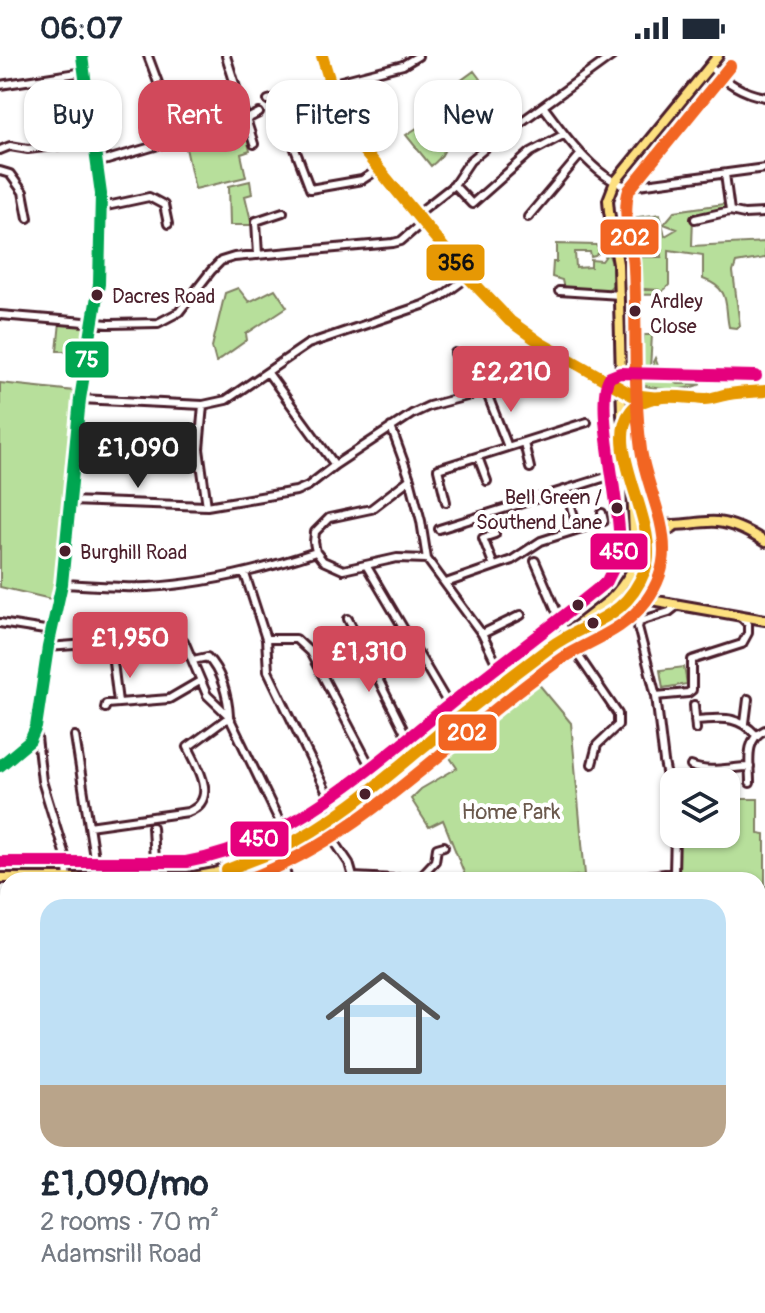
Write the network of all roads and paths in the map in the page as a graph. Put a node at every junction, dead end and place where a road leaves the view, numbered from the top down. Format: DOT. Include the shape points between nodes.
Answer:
graph roads {
  1 [pos="82,56"];
  2 [pos="148,56"];
  3 [pos="226,56"];
  4 [pos="322,56"];
  5 [pos="418,56"];
  6 [pos="612,56"];
  7 [pos="718,56"];
  8 [pos="709,66"];
  9 [pos="84,72"];
  10 [pos="85,80"];
  11 [pos="234,80"];
  12 [pos="330,80"];
  13 [pos="343,80"];
  14 [pos="0,85"];
  15 [pos="765,97"];
  16 [pos="543,106"];
  17 [pos="259,113"];
  18 [pos="250,118"];
  19 [pos="250,130"];
  20 [pos="563,135"];
  21 [pos="254,144"];
  22 [pos="24,148"];
  23 [pos="0,150"];
  24 [pos="95,152"];
  25 [pos="296,152"];
  26 [pos="365,152"];
  27 [pos="581,154"];
  28 [pos="97,163"];
  29 [pos="765,168"];
  30 [pos="379,169"];
  31 [pos="0,171"];
  32 [pos="725,174"];
  33 [pos="615,182"];
  34 [pos="454,185"];
  35 [pos="102,207"];
  36 [pos="730,211"];
  37 [pos="283,212"];
  38 [pos="764,213"];
  39 [pos="417,214"];
  40 [pos="528,217"];
  41 [pos="28,218"];
  42 [pos="695,219"];
  43 [pos="423,222"];
  44 [pos="168,224"];
  45 [pos="258,255"];
  46 [pos="468,277"];
  47 [pos="559,291"];
  48 [pos="620,295"];
  49 [pos="0,315"];
  50 [pos="93,320"];
  51 [pos="542,344"];
  52 [pos="455,353"];
  53 [pos="268,373"];
  54 [pos="621,389"];
  55 [pos="486,391"];
  56 [pos="472,395"];
  57 [pos="80,399"];
  58 [pos="203,405"];
  59 [pos="587,422"];
  60 [pos="391,427"];
  61 [pos="524,443"];
  62 [pos="508,447"];
  63 [pos="478,457"];
  64 [pos="335,465"];
  65 [pos="530,468"];
  66 [pos="622,472"];
  67 [pos="410,479"];
  68 [pos="487,481"];
  69 [pos="632,485"];
  70 [pos="567,494"];
  71 [pos="70,501"];
  72 [pos="446,502"];
  73 [pos="207,506"];
  74 [pos="640,508"];
  75 [pos="602,513"];
  76 [pos="673,527"];
  77 [pos="439,529"];
  78 [pos="578,529"];
  79 [pos="495,534"];
  80 [pos="483,538"];
  81 [pos="473,541"];
  82 [pos="765,542"];
  83 [pos="649,544"];
  84 [pos="316,552"];
  85 [pos="427,559"];
  86 [pos="635,560"];
  87 [pos="535,561"];
  88 [pos="366,565"];
  89 [pos="494,566"];
  90 [pos="245,574"];
  91 [pos="626,581"];
  92 [pos="446,583"];
  93 [pos="62,584"];
  94 [pos="636,587"];
  95 [pos="626,600"];
  96 [pos="651,600"];
  97 [pos="678,605"];
  98 [pos="521,615"];
  99 [pos="740,617"];
  100 [pos="348,619"];
  101 [pos="765,620"];
  102 [pos="0,623"];
  103 [pos="85,629"];
  104 [pos="51,631"];
  105 [pos="482,634"];
  106 [pos="567,635"];
  107 [pos="266,639"];
  108 [pos="184,641"];
  109 [pos="48,647"];
  110 [pos="193,660"];
  111 [pos="113,662"];
  112 [pos="200,681"];
  113 [pos="505,681"];
  114 [pos="656,696"];
  115 [pos="748,699"];
  116 [pos="118,702"];
  117 [pos="694,705"];
  118 [pos="105,708"];
  119 [pos="229,717"];
  120 [pos="457,719"];
  121 [pos="695,720"];
  122 [pos="745,723"];
  123 [pos="36,727"];
  124 [pos="696,729"];
  125 [pos="765,730"];
  126 [pos="755,734"];
  127 [pos="75,736"];
  128 [pos="416,755"];
  129 [pos="592,764"];
  130 [pos="0,766"];
  131 [pos="691,766"];
  132 [pos="750,767"];
  133 [pos="665,768"];
  134 [pos="696,768"];
  135 [pos="734,768"];
  136 [pos="379,783"];
  137 [pos="750,783"];
  138 [pos="337,814"];
  139 [pos="322,823"];
  140 [pos="89,826"];
  141 [pos="152,827"];
  142 [pos="290,843"];
  143 [pos="444,846"];
  144 [pos="675,848"];
  145 [pos="279,849"];
  146 [pos="227,870"];
  147 [pos="67,872"];
  148 [pos="96,872"];
  149 [pos="155,872"];
  150 [pos="217,872"];
  151 [pos="286,872"];
  152 [pos="352,872"];
  153 [pos="427,872"];
  154 [pos="674,872"];
  1 -- 9 [label="street"];
  2 -- 28 [label="street" via="179,139"];
  3 -- 11 [label="street"];
  4 -- 12 [label="main road"];
  5 -- 13 [label="street" via="403,65"];
  6 -- 16 [label="street"];
  7 -- 8 [label="main road"];
  8 -- 15 [label="street" via="725,81"];
  8 -- 33 [label="main road"];
  9 -- 10 [label="street"];
  9 -- 14 [label="street"];
  16 -- 20 [label="street"];
  16 -- 34 [label="street" via="470,161"];
  17 -- 18 [label="street"];
  19 -- 21 [label="street"];
  20 -- 27 [label="street"];
  20 -- 34 [label="street" via="531,152 472,204"];
  22 -- 23 [label="street"];
  24 -- 28 [label="street"];
  25 -- 30 [label="street" via="310,189 362,180"];
  26 -- 30 [label="main road"];
  27 -- 33 [label="street"];
  27 -- 40 [label="street"];
  28 -- 35 [label="street"];
  29 -- 32 [label="street"];
  30 -- 39 [label="main road"];
  31 -- 41 [label="street" via="10,174 23,192"];
  32 -- 33 [label="street" via="631,186"];
  32 -- 36 [label="street"];
  33 -- 48 [label="main road" via="608,200"];
  34 -- 39 [label="street"];
  35 -- 44 [label="street" via="149,197 164,205"];
  35 -- 50 [label="street"];
  36 -- 38 [label="street"];
  36 -- 42 [label="street"];
  37 -- 45 [label="street" via="256,221"];
  39 -- 43 [label="main road"];
  43 -- 45 [label="street" via="393,243"];
  43 -- 46 [label="main road"];
  45 -- 50 [label="street" via="221,261 179,312 158,323"];
  46 -- 51 [label="main road" via="510,321"];
  46 -- 53 [label="street" via="423,305 308,344"];
  47 -- 48 [label="street"];
  48 -- 54 [label="main road"];
  49 -- 50 [label="street"];
  50 -- 57 [label="street"];
  51 -- 54 [label="main road"];
  51 -- 55 [label="street" via="526,367"];
  52 -- 56 [label="street"];
  53 -- 58 [label="street" via="226,400"];
  53 -- 64 [label="street"];
  54 -- 69 [label="main road"];
  55 -- 56 [label="street"];
  55 -- 62 [label="street"];
  56 -- 60 [label="street" via="429,406"];
  57 -- 58 [label="street"];
  57 -- 71 [label="street"];
  58 -- 73 [label="street" via="199,449"];
  59 -- 61 [label="street"];
  60 -- 64 [label="street"];
  60 -- 67 [label="street"];
  61 -- 62 [label="street"];
  61 -- 65 [label="street"];
  62 -- 63 [label="street"];
  63 -- 68 [label="street"];
  63 -- 72 [label="street" via="438,469"];
  64 -- 73 [label="street" via="296,491"];
  66 -- 77 [label="street"];
  67 -- 84 [label="street" via="371,509 321,524 315,532"];
  67 -- 85 [label="street"];
  69 -- 74 [label="main road"];
  69 -- 86 [label="main road"];
  70 -- 78 [label="street"];
  71 -- 73 [label="street"];
  71 -- 93 [label="street"];
  74 -- 76 [label="main road" via="649,518"];
  74 -- 83 [label="main road"];
  75 -- 78 [label="street" via="604,521"];
  76 -- 82 [label="main road" via="728,524"];
  76 -- 83 [label="main road"];
  78 -- 89 [label="street"];
  79 -- 80 [label="street"];
  80 -- 81 [label="street"];
  80 -- 89 [label="street"];
  83 -- 86 [label="main road"];
  83 -- 94 [label="main road"];
  84 -- 88 [label="street" via="343,570"];
  84 -- 90 [label="street"];
  85 -- 88 [label="street"];
  85 -- 92 [label="street"];
  86 -- 91 [label="main road"];
  87 -- 106 [label="street"];
  88 -- 120 [label="street"];
  89 -- 92 [label="street"];
  90 -- 93 [label="street" via="148,587"];
  90 -- 107 [label="street"];
  91 -- 94 [label="main road"];
  91 -- 106 [label="main road"];
  92 -- 105 [label="street"];
  93 -- 104 [label="street"];
  94 -- 95 [label="main road"];
  94 -- 96 [label="main road"];
  95 -- 96 [label="main road"];
  95 -- 106 [label="main road" via="586,629"];
  96 -- 97 [label="main road"];
  97 -- 99 [label="main road"];
  97 -- 114 [label="street" via="638,623"];
  98 -- 105 [label="street"];
  99 -- 101 [label="main road"];
  99 -- 114 [label="street" via="748,624 742,644 692,660 693,685 688,693"];
  100 -- 128 [label="street"];
  102 -- 104 [label="street"];
  103 -- 109 [label="street" via="87,644"];
  104 -- 109 [label="street"];
  105 -- 113 [label="street"];
  106 -- 113 [label="main road"];
  106 -- 129 [label="street" via="618,714 615,730 594,749"];
  107 -- 136 [label="street" via="296,639 310,652"];
  107 -- 138 [label="street" via="268,671"];
  108 -- 110 [label="street"];
  109 -- 123 [label="street"];
  110 -- 112 [label="street"];
  110 -- 119 [label="street" via="207,657 215,664"];
  111 -- 116 [label="street"];
  112 -- 116 [label="street" via="169,699"];
  112 -- 119 [label="street"];
  113 -- 120 [label="main road"];
  114 -- 133 [label="street"];
  115 -- 122 [label="street"];
  116 -- 118 [label="street"];
  117 -- 121 [label="street"];
  119 -- 140 [label="street" via="188,747 204,779 203,799 196,808"];
  119 -- 142 [label="street"];
  120 -- 128 [label="main road"];
  121 -- 122 [label="street"];
  121 -- 124 [label="street"];
  122 -- 126 [label="street"];
  123 -- 130 [label="street" via="30,741"];
  123 -- 147 [label="street" via="42,781"];
  125 -- 126 [label="street"];
  126 -- 132 [label="street"];
  127 -- 140 [label="street"];
  128 -- 136 [label="main road"];
  131 -- 134 [label="street"];
  132 -- 135 [label="street"];
  132 -- 137 [label="street"];
  136 -- 138 [label="main road"];
  138 -- 139 [label="main road"];
  139 -- 142 [label="main road"];
  139 -- 152 [label="street"];
  140 -- 148 [label="street"];
  141 -- 149 [label="street"];
  142 -- 145 [label="main road"];
  143 -- 153 [label="street" via="437,848"];
  144 -- 154 [label="street"];
  145 -- 146 [label="main road"];
  145 -- 151 [label="street"];
  146 -- 150 [label="main road"];
}
